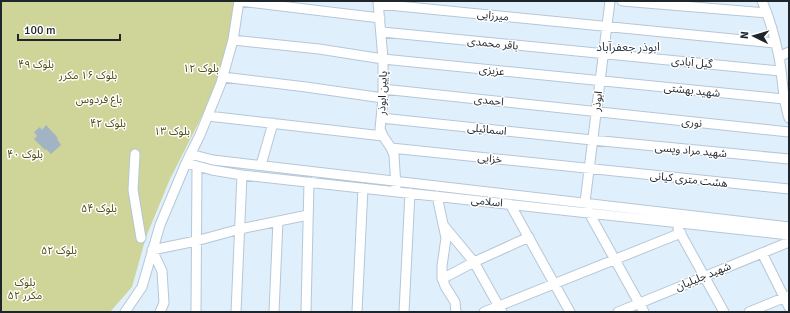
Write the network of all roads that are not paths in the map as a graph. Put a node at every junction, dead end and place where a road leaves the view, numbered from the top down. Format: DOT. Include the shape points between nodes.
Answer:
graph roads {
  1 [pos="239,1"];
  2 [pos="610,1"];
  3 [pos="622,1"];
  4 [pos="762,1"];
  5 [pos="378,2"];
  6 [pos="767,13"];
  7 [pos="380,18"];
  8 [pos="607,26"];
  9 [pos="382,32"];
  10 [pos="233,40"];
  11 [pos="775,43"];
  12 [pos="789,52"];
  13 [pos="603,54"];
  14 [pos="779,57"];
  15 [pos="383,59"];
  16 [pos="780,71"];
  17 [pos="223,77"];
  18 [pos="600,81"];
  19 [pos="383,89"];
  20 [pos="383,98"];
  21 [pos="784,99"];
  22 [pos="596,112"];
  23 [pos="208,116"];
  24 [pos="381,118"];
  25 [pos="789,118"];
  26 [pos="273,123"];
  27 [pos="789,132"];
  28 [pos="382,136"];
  29 [pos="592,140"];
  30 [pos="391,148"];
  31 [pos="135,154"];
  32 [pos="190,154"];
  33 [pos="789,159"];
  34 [pos="186,163"];
  35 [pos="261,165"];
  36 [pos="197,167"];
  37 [pos="589,168"];
  38 [pos="242,175"];
  39 [pos="309,182"];
  40 [pos="396,182"];
  41 [pos="363,188"];
  42 [pos="789,189"];
  43 [pos="396,192"];
  44 [pos="410,193"];
  45 [pos="437,196"];
  46 [pos="584,202"];
  47 [pos="510,204"];
  48 [pos="589,213"];
  49 [pos="308,215"];
  50 [pos="278,222"];
  51 [pos="675,222"];
  52 [pos="443,225"];
  53 [pos="789,227"];
  54 [pos="240,230"];
  55 [pos="681,233"];
  56 [pos="789,235"];
  57 [pos="141,238"];
  58 [pos="528,238"];
  59 [pos="196,241"];
  60 [pos="789,242"];
  61 [pos="152,250"];
  62 [pos="762,253"];
  63 [pos="614,259"];
  64 [pos="474,262"];
  65 [pos="704,276"];
  66 [pos="442,279"];
  67 [pos="554,284"];
  68 [pos="786,297"];
  69 [pos="639,303"];
  70 [pos="789,307"];
  71 [pos="500,309"];
  72 [pos="124,312"];
  73 [pos="160,312"];
  74 [pos="196,312"];
  75 [pos="236,312"];
  76 [pos="274,312"];
  77 [pos="306,312"];
  78 [pos="357,312"];
  79 [pos="404,312"];
  80 [pos="456,312"];
  81 [pos="484,312"];
  82 [pos="570,312"];
  83 [pos="618,312"];
  84 [pos="644,312"];
  85 [pos="724,312"];
  86 [pos="749,312"];
  1 -- 7 [label="street"];
  1 -- 10 [label="street"];
  2 -- 8 [label="street, ابوذر"];
  3 -- 6 [label="street"];
  4 -- 6 [label="street"];
  5 -- 7 [label="street, پایین ابوذر"];
  5 -- 8 [label="street, میرزایی"];
  6 -- 11 [label="street"];
  7 -- 9 [label="street, پایین ابوذر"];
  8 -- 11 [label="street, میرزایی"];
  8 -- 13 [label="street, ابوذر"];
  9 -- 13 [label="street, باقر محمدی"];
  9 -- 15 [label="street, پایین ابوذر"];
  10 -- 15 [label="street, عزیزی"];
  10 -- 17 [label="street"];
  11 -- 14 [label="street"];
  12 -- 14 [label="street"];
  13 -- 16 [label="street, گیل آبادی"];
  13 -- 18 [label="street, ابوذر"];
  14 -- 16 [label="street"];
  15 -- 18 [label="street, عزیزی"];
  15 -- 19 [label="street, پایین ابوذر"];
  16 -- 21 [label="street"];
  17 -- 20 [label="street"];
  17 -- 23 [label="street"];
  18 -- 21 [label="street, شهید بهشتی"];
  18 -- 22 [label="street, ابوذر"];
  19 -- 20 [label="street, پایین ابوذر"];
  19 -- 22 [label="street, احمدی"];
  20 -- 24 [label="street, پایین ابوذر"];
  21 -- 25 [label="street"];
  22 -- 27 [label="street, نوری"];
  22 -- 29 [label="street, ابوذر"];
  23 -- 26 [label="street"];
  23 -- 32 [label="street"];
  24 -- 28 [label="street, پایین ابوذر"];
  24 -- 29 [label="street, اسمائیلی"];
  26 -- 28 [label="street"];
  26 -- 35 [label="street"];
  28 -- 30 [label="street"];
  29 -- 33 [label="street, شهید مراد ویسی"];
  29 -- 37 [label="street, ابوذر"];
  30 -- 37 [label="street, خزایی"];
  30 -- 40 [label="street"];
  31 -- 57 [label="street" via="133,190"];
  32 -- 34 [label="street"];
  32 -- 35 [label="street, اسلامی" via="213,160"];
  34 -- 36 [label="street, اسلامی"];
  34 -- 61 [label="street" via="160,224"];
  35 -- 40 [label="street, اسلامی"];
  36 -- 38 [label="street, اسلامی"];
  36 -- 59 [label="street"];
  37 -- 42 [label="street, هشت متری کیانی"];
  37 -- 46 [label="street, ابوذر"];
  38 -- 39 [label="street, اسلامی"];
  38 -- 54 [label="street"];
  39 -- 41 [label="street, اسلامی"];
  39 -- 49 [label="street"];
  40 -- 43 [label="street"];
  40 -- 46 [label="street, اسلامی"];
  41 -- 43 [label="street, اسلامی"];
  41 -- 78 [label="street"];
  43 -- 44 [label="street, اسلامی"];
  44 -- 45 [label="street, اسلامی"];
  44 -- 79 [label="street"];
  45 -- 47 [label="street, اسلامی"];
  45 -- 52 [label="street"];
  46 -- 48 [label="street"];
  46 -- 53 [label="street, اسلامی"];
  47 -- 48 [label="street, اسلامی"];
  47 -- 58 [label="street"];
  48 -- 51 [label="street, اسلامی"];
  48 -- 63 [label="street"];
  49 -- 50 [label="street"];
  49 -- 77 [label="street"];
  50 -- 54 [label="street"];
  50 -- 76 [label="street"];
  51 -- 55 [label="street"];
  51 -- 56 [label="street, اسلامی"];
  52 -- 64 [label="street"];
  52 -- 66 [label="street" via="446,238"];
  54 -- 59 [label="street"];
  54 -- 75 [label="street"];
  55 -- 63 [label="street"];
  55 -- 65 [label="street"];
  58 -- 64 [label="street"];
  58 -- 67 [label="street"];
  59 -- 61 [label="street"];
  59 -- 74 [label="street"];
  60 -- 62 [label="street, شهید جلیلیان"];
  61 -- 72 [label="street" via="142,286"];
  61 -- 73 [label="street" via="162,271 164,303"];
  62 -- 65 [label="street, شهید جلیلیان"];
  62 -- 68 [label="street"];
  63 -- 67 [label="street"];
  63 -- 69 [label="street"];
  64 -- 66 [label="street"];
  64 -- 71 [label="street"];
  65 -- 69 [label="street, شهید جلیلیان"];
  65 -- 85 [label="street"];
  66 -- 80 [label="street" via="455,302"];
  67 -- 71 [label="street"];
  67 -- 82 [label="street"];
  68 -- 70 [label="street"];
  68 -- 86 [label="street"];
  69 -- 83 [label="street, شهید جلیلیان"];
  69 -- 84 [label="street"];
  71 -- 81 [label="street"];
}
